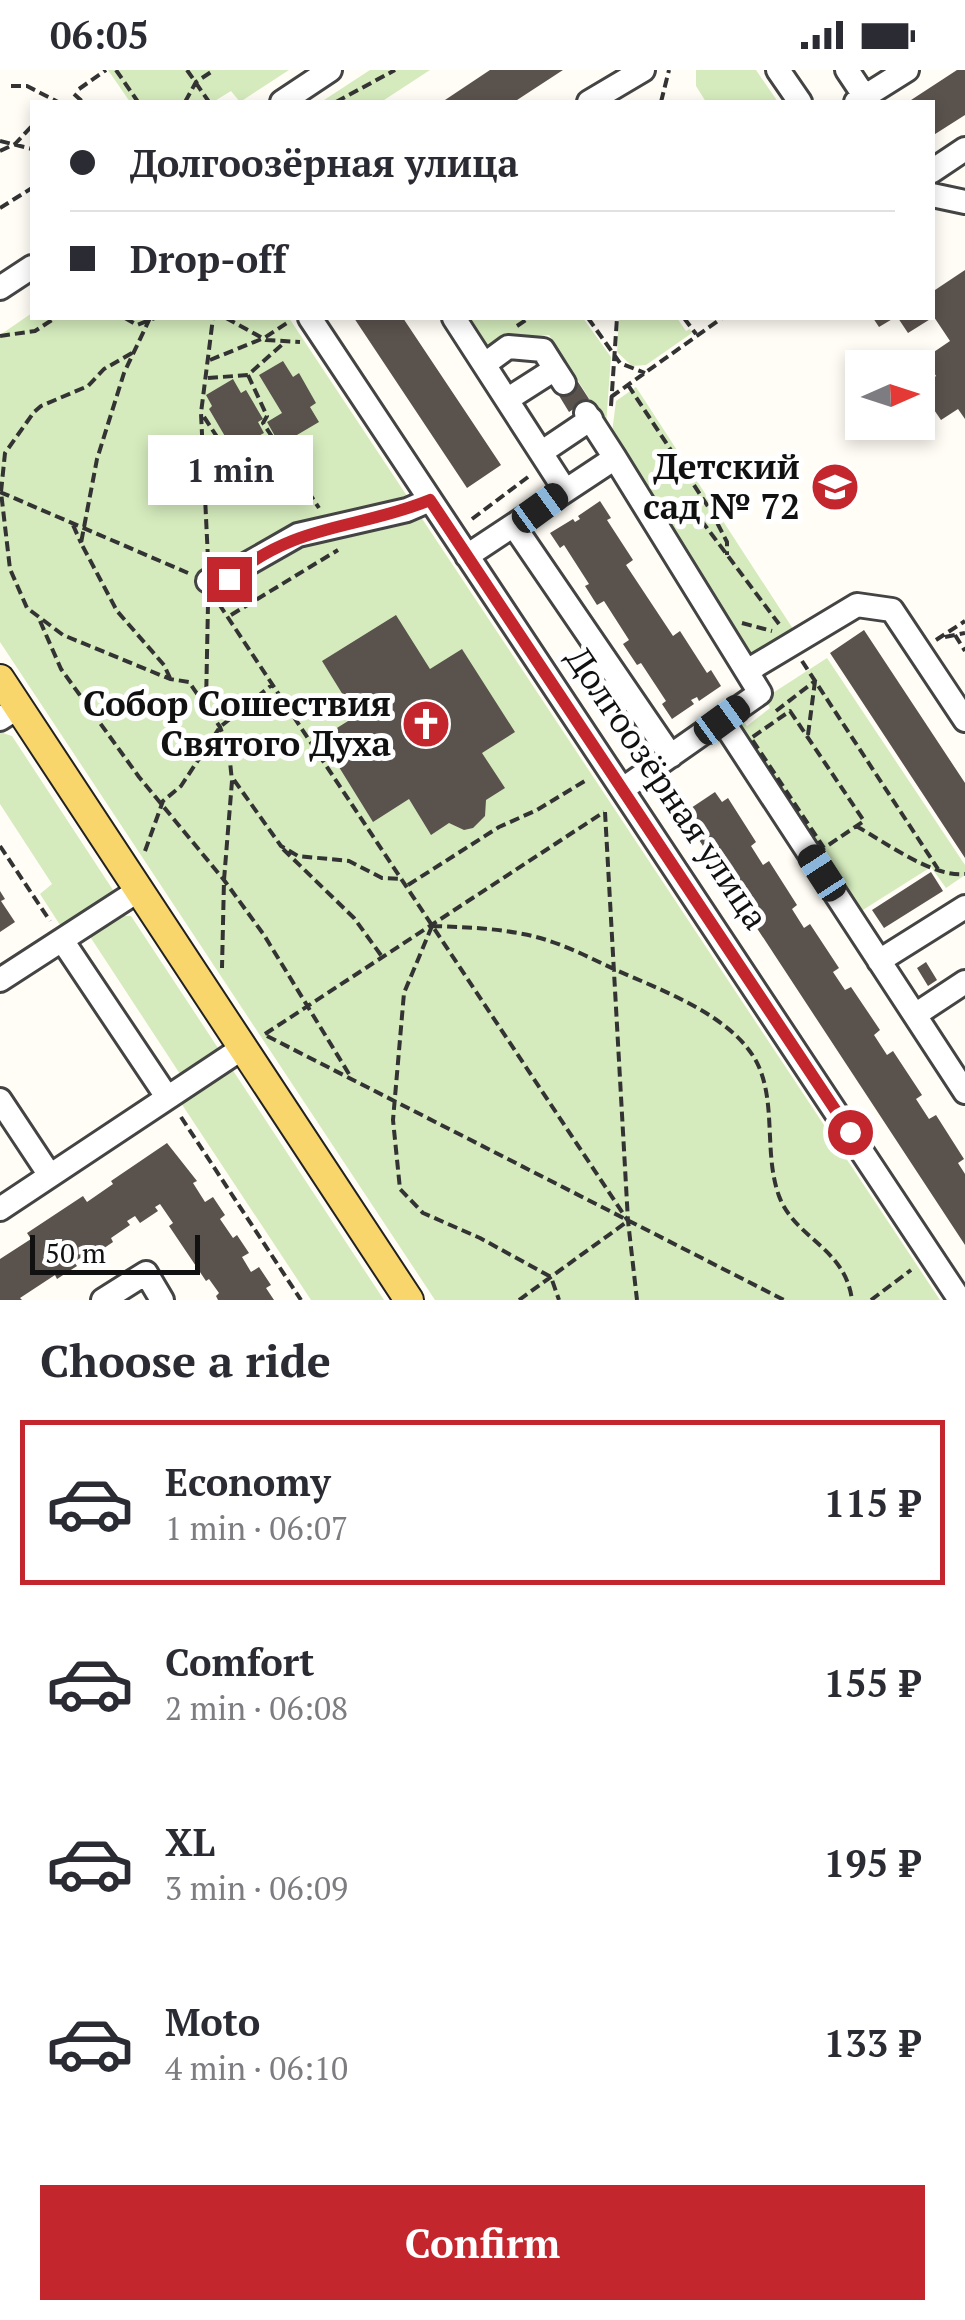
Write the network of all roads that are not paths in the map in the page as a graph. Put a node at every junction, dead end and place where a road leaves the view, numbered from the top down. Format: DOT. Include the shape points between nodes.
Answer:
graph roads {
  1 [pos="330,70"];
  2 [pos="643,70"];
  3 [pos="778,70"];
  4 [pos="847,70"];
  5 [pos="906,70"];
  6 [pos="285,100"];
  7 [pos="592,100"];
  8 [pos="799,100"];
  9 [pos="860,100"];
  10 [pos="965,150"];
  11 [pos="935,169"];
  12 [pos="935,196"];
  13 [pos="965,202"];
  14 [pos="30,267"];
  15 [pos="0,288"];
  16 [pos="311,320"];
  17 [pos="455,320"];
  18 [pos="485,364"];
  19 [pos="508,399"];
  20 [pos="612,452"];
  21 [pos="545,457"];
  22 [pos="566,490"];
  23 [pos="430,500"];
  24 [pos="514,526"];
  25 [pos="467,556"];
  26 [pos="208,586"];
  27 [pos="747,671"];
  28 [pos="0,679"];
  29 [pos="9,713"];
  30 [pos="722,720"];
  31 [pos="965,720"];
  32 [pos="671,756"];
  33 [pos="623,789"];
  34 [pos="139,890"];
  35 [pos="965,906"];
  36 [pos="62,940"];
  37 [pos="880,961"];
  38 [pos="0,980"];
  39 [pos="965,982"];
  40 [pos="915,1015"];
  41 [pos="254,1041"];
  42 [pos="965,1092"];
  43 [pos="167,1096"];
  44 [pos="0,1100"];
  45 [pos="49,1174"];
  46 [pos="0,1208"];
  47 [pos="102,1300"];
  48 [pos="162,1300"];
  49 [pos="409,1300"];
  50 [pos="960,1300"];
  1 -- 6 [label="street"];
  2 -- 7 [label="street"];
  3 -- 8 [label="street"];
  4 -- 9 [label="street"];
  5 -- 9 [label="street"];
  10 -- 11 [label="street"];
  12 -- 13 [label="street"];
  14 -- 15 [label="street"];
  16 -- 23 [label="street, Долгоозёрная улица"];
  17 -- 18 [label="street"];
  18 -- 19 [label="street"];
  18 -- 19 [label="street" via="508,347 544,350 560,376"];
  19 -- 21 [label="street"];
  20 -- 21 [label="street" via="589,416"];
  20 -- 22 [label="street"];
  20 -- 27 [label="street"];
  21 -- 22 [label="street"];
  22 -- 24 [label="street"];
  23 -- 25 [label="street, Долгоозёрная улица"];
  23 -- 26 [label="street" via="298,535"];
  24 -- 25 [label="street"];
  24 -- 32 [label="street"];
  25 -- 33 [label="street, Долгоозёрная улица"];
  27 -- 30 [label="street" via="760,693"];
  27 -- 31 [label="street" via="857,605 892,610"];
  28 -- 29 [label="main road"];
  29 -- 34 [label="main road"];
  30 -- 32 [label="street"];
  30 -- 37 [label="street"];
  32 -- 33 [label="street"];
  33 -- 50 [label="street, Долгоозёрная улица"];
  34 -- 36 [label="street"];
  34 -- 41 [label="main road" via="222,1013"];
  35 -- 37 [label="street"];
  36 -- 38 [label="street"];
  36 -- 43 [label="street"];
  37 -- 40 [label="street"];
  39 -- 40 [label="street"];
  40 -- 42 [label="street"];
  41 -- 43 [label="street"];
  41 -- 49 [label="main road"];
  43 -- 45 [label="street"];
  44 -- 45 [label="street"];
  45 -- 46 [label="street"];
  47 -- 48 [label="street" via="146,1274"];
}
